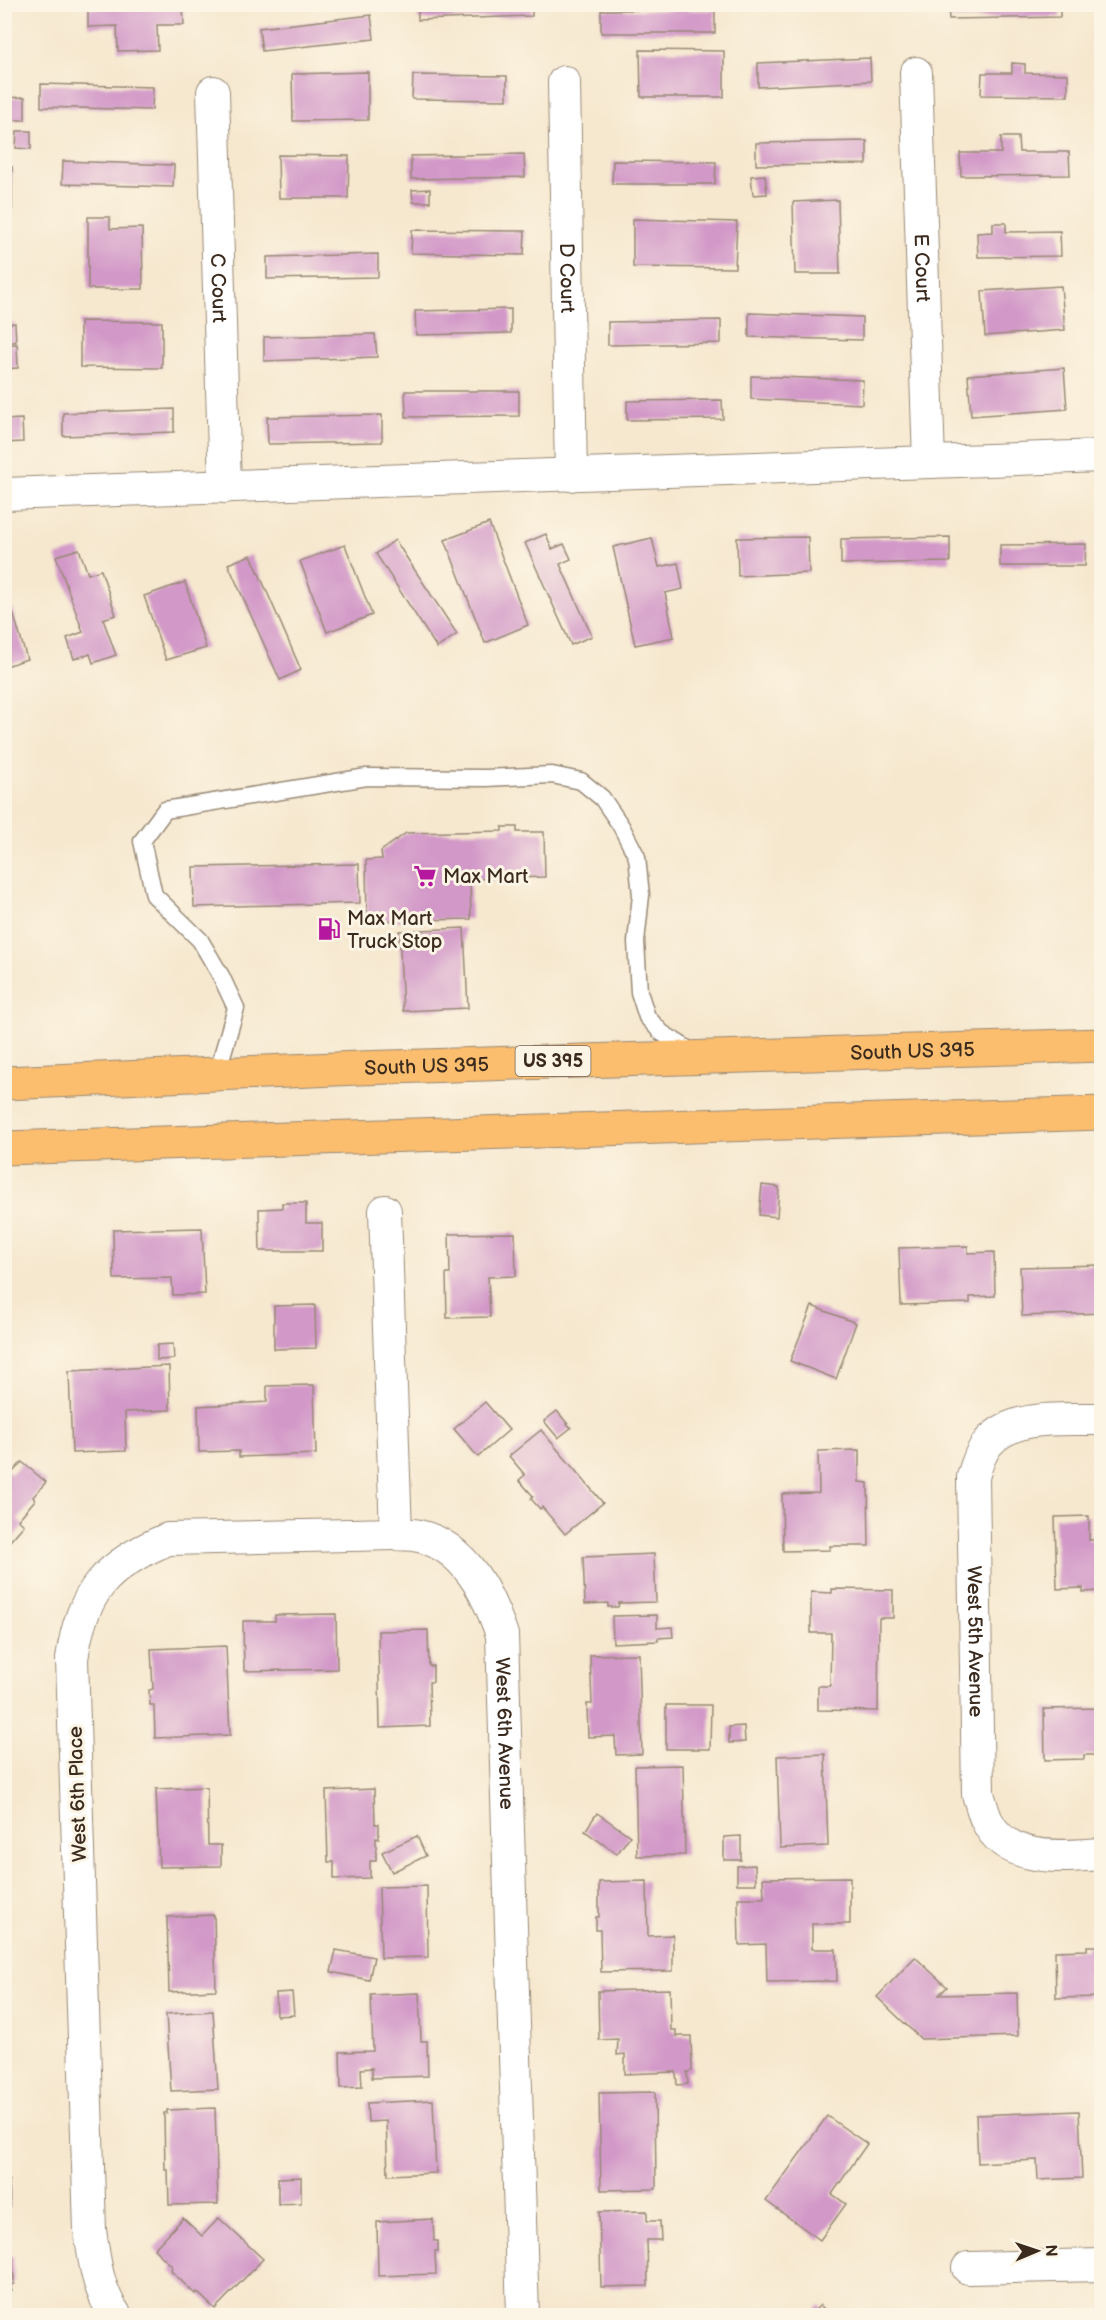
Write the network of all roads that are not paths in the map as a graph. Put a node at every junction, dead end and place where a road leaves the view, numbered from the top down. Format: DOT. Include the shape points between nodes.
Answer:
graph roads {
  1 [pos="916,73"];
  2 [pos="564,82"];
  3 [pos="213,92"];
  4 [pos="1101,456"];
  5 [pos="929,462"];
  6 [pos="571,474"];
  7 [pos="225,487"];
  8 [pos="4,494"];
  9 [pos="1101,1045"];
  10 [pos="700,1056"];
  11 [pos="217,1073"];
  12 [pos="4,1083"];
  13 [pos="1101,1113"];
  14 [pos="4,1148"];
  15 [pos="386,1211"];
  16 [pos="1101,1419"];
  17 [pos="396,1534"];
  18 [pos="1101,1854"];
  19 [pos="1101,2265"];
  20 [pos="968,2268"];
  21 [pos="116,2316"];
  22 [pos="523,2316"];
  1 -- 5 [label="street, E Court"];
  2 -- 6 [label="street, D Court"];
  3 -- 7 [label="street, C Court"];
  4 -- 5 [label="street"];
  5 -- 6 [label="street"];
  6 -- 7 [label="street"];
  7 -- 8 [label="street"];
  9 -- 10 [label="highway, South US 395 / US 395"];
  10 -- 11 [label="highway, South US 395 / US 395"];
  10 -- 11 [label="lane" via="662,1033 647,1017 639,992 636,942 641,895 638,857 602,798 581,781 552,775 367,777 165,810 142,842 154,894 200,940 237,1008"];
  11 -- 12 [label="highway, South US 395 / US 395"];
  13 -- 14 [label="highway"];
  15 -- 17 [label="street"];
  16 -- 18 [label="street, West 5th Avenue" via="1012,1425 988,1443 973,1477 978,1794 987,1822 1000,1839 1026,1853"];
  17 -- 21 [label="street, West 6th Place" via="168,1539 120,1563 99,1583 76,1632 72,1659 90,2230 96,2270"];
  17 -- 22 [label="street, West 6th Avenue" via="419,1536 444,1546 463,1562 482,1584 502,1635"];
  19 -- 20 [label="street"];
}
